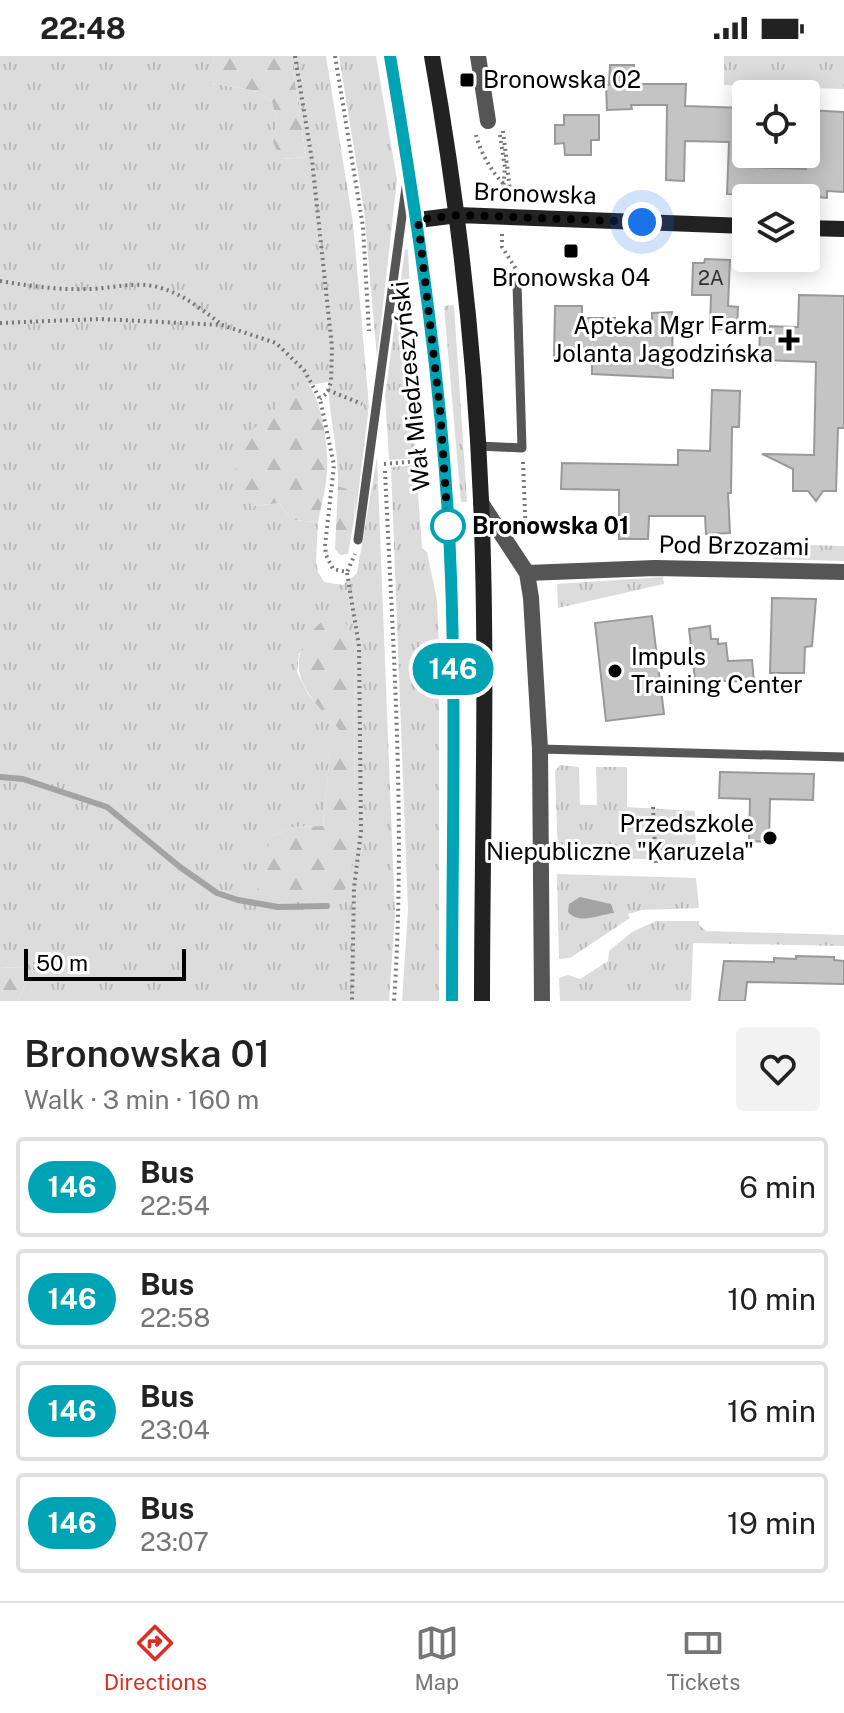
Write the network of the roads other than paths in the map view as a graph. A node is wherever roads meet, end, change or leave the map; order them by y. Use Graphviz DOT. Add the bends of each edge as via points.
graph roads {
  1 [pos="390,56"];
  2 [pos="432,56"];
  3 [pos="478,56"];
  4 [pos="488,121"];
  5 [pos="409,168"];
  6 [pos="458,215"];
  7 [pos="418,220"];
  8 [pos="732,225"];
  9 [pos="820,228"];
  10 [pos="844,229"];
  11 [pos="517,284"];
  12 [pos="479,446"];
  13 [pos="481,503"];
  14 [pos="358,540"];
  15 [pos="844,572"];
  16 [pos="527,573"];
  17 [pos="540,749"];
  18 [pos="844,757"];
  19 [pos="452,1001"];
  20 [pos="482,1001"];
  21 [pos="542,1001"];
  1 -- 5 [label="main road, Wał Miedzeszyński"];
  2 -- 6 [label="main road"];
  3 -- 4 [label="street"];
  5 -- 7 [label="main road, Wał Miedzeszyński"];
  5 -- 14 [label="lane"];
  6 -- 7 [label="main road, Bronowska"];
  6 -- 8 [label="main road, Bronowska"];
  6 -- 12 [label="main road"];
  7 -- 19 [label="main road, Wał Miedzeszyński" via="440,410 451,577"];
  9 -- 10 [label="main road"];
  11 -- 12 [label="lane" via="522,448"];
  12 -- 13 [label="main road"];
  13 -- 16 [label="street"];
  13 -- 20 [label="main road"];
  15 -- 16 [label="street, Pod Brzozami" via="655,568"];
  16 -- 17 [label="street"];
  17 -- 18 [label="lane"];
  17 -- 21 [label="street"];
}
